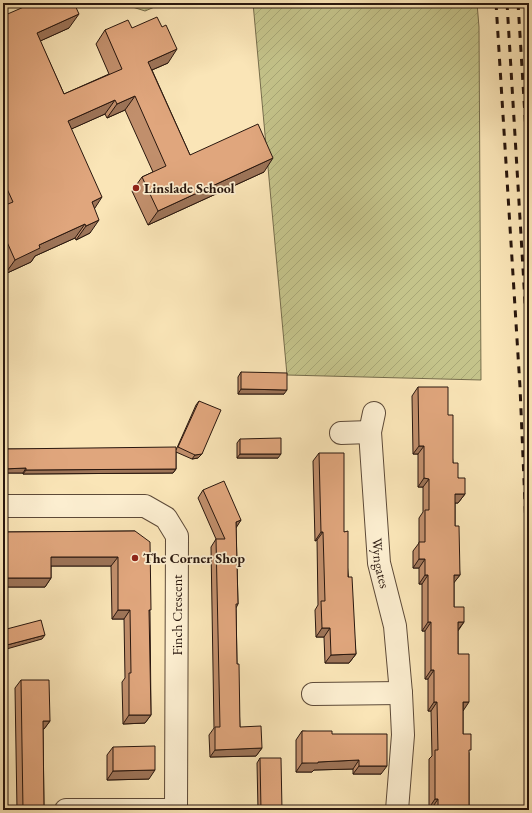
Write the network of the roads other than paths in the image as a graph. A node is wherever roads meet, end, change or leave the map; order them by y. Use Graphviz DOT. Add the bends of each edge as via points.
graph roads {
  1 [pos="341,433"];
  2 [pos="3,506"];
  3 [pos="401,693"];
  4 [pos="313,694"];
  5 [pos="66,810"];
  6 [pos="176,810"];
  7 [pos="397,810"];
  1 -- 3 [label="street, Wyngates" via="372,423 379,563 395,626"];
  2 -- 6 [label="street, Finch Crescent" via="145,506 166,518 177,536"];
  3 -- 4 [label="street"];
  3 -- 7 [label="street, Wyngates" via="403,735"];
  5 -- 6 [label="street, Finch Crescent"];
}
